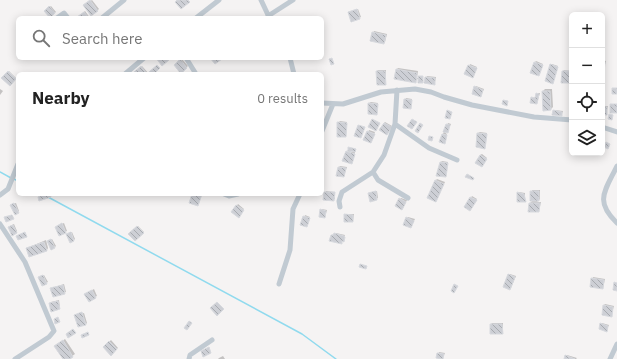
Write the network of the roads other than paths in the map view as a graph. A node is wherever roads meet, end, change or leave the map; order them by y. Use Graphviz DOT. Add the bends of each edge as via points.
graph roads {
  1 [pos="124,0"];
  2 [pos="219,0"];
  3 [pos="261,0"];
  4 [pos="293,0"];
  5 [pos="104,16"];
  6 [pos="199,16"];
  7 [pos="268,16"];
  8 [pos="269,16"];
  9 [pos="142,60"];
  10 [pos="187,60"];
  11 [pos="290,60"];
  12 [pos="127,72"];
  13 [pos="195,72"];
  14 [pos="294,72"];
  15 [pos="397,90"];
  16 [pos="324,103"];
  17 [pos="333,104"];
  18 [pos="569,120"];
  19 [pos="395,124"];
  20 [pos="324,126"];
  21 [pos="605,128"];
  22 [pos="617,132"];
  23 [pos="457,160"];
  24 [pos="617,166"];
  25 [pos="16,170"];
  26 [pos="373,172"];
  27 [pos="0,195"];
  28 [pos="299,196"];
  29 [pos="408,198"];
  30 [pos="340,208"];
  31 [pos="617,223"];
  32 [pos="0,224"];
  33 [pos="279,284"];
  34 [pos="212,340"];
  35 [pos="617,344"];
  36 [pos="15,359"];
  37 [pos="189,359"];
  38 [pos="610,359"];
  1 -- 5 [label="street"];
  2 -- 6 [label="street"];
  3 -- 7 [label="street"];
  4 -- 8 [label="street"];
  9 -- 12 [label="street"];
  10 -- 13 [label="street"];
  11 -- 14 [label="street"];
  15 -- 17 [label="street" via="343,104"];
  15 -- 18 [label="street" via="415,89 534,117"];
  15 -- 19 [label="street"];
  16 -- 17 [label="street"];
  17 -- 20 [label="street"];
  19 -- 23 [label="street" via="429,148"];
  19 -- 26 [label="street" via="384,155"];
  21 -- 22 [label="street"];
  24 -- 31 [label="street" via="602,202"];
  25 -- 27 [label="street" via="8,188"];
  26 -- 29 [label="street" via="378,180"];
  26 -- 30 [label="street" via="342,192"];
  28 -- 33 [label="street" via="293,210 290,250"];
  32 -- 36 [label="street" via="25,262 54,330"];
  34 -- 37 [label="street" via="190,355"];
  35 -- 38 [label="street"];
}
